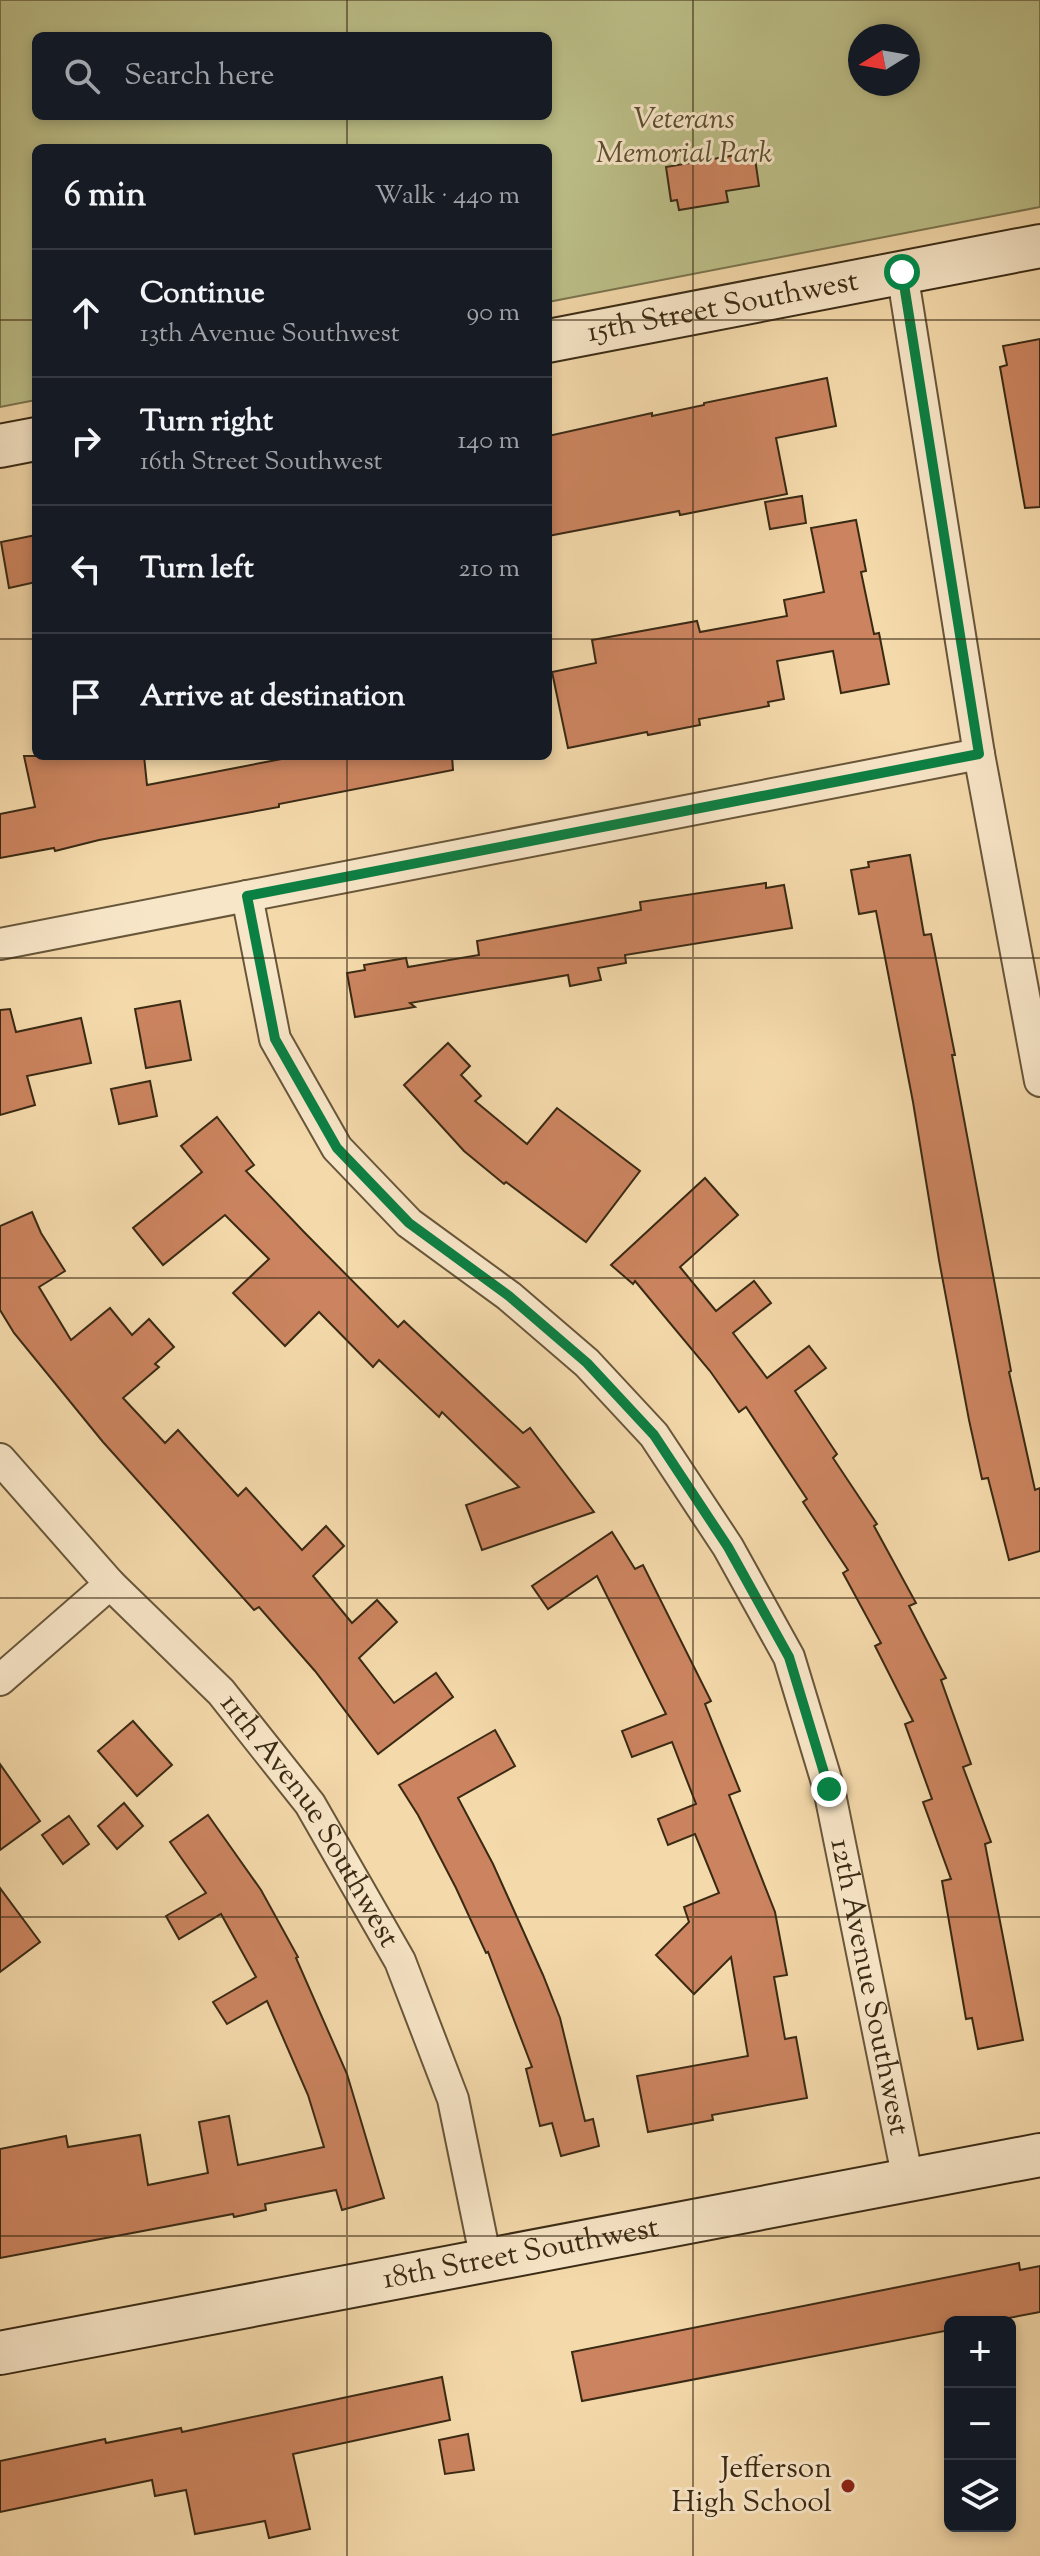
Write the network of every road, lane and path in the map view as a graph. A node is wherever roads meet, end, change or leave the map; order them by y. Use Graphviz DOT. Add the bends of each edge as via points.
graph roads {
  1 [pos="1040,246"];
  2 [pos="902,272"];
  3 [pos="552,340"];
  4 [pos="32,440"];
  5 [pos="0,446"];
  6 [pos="979,754"];
  7 [pos="247,896"];
  8 [pos="0,944"];
  9 [pos="1040,1081"];
  10 [pos="0,1459"];
  11 [pos="110,1584"];
  12 [pos="0,1680"];
  13 [pos="1040,2155"];
  14 [pos="908,2180"];
  15 [pos="486,2260"];
  16 [pos="0,2353"];
  1 -- 2 [label="street, 15th Street Southwest"];
  2 -- 3 [label="street, 15th Street Southwest"];
  2 -- 6 [label="street"];
  4 -- 5 [label="street"];
  6 -- 7 [label="street"];
  6 -- 9 [label="street"];
  7 -- 8 [label="street"];
  7 -- 14 [label="street, 12th Avenue Southwest" via="275,1039 337,1148 409,1223 509,1296 587,1363 654,1435 728,1547 789,1657 829,1789"];
  10 -- 11 [label="street, 11th Avenue Southwest"];
  11 -- 12 [label="street"];
  11 -- 15 [label="street, 11th Avenue Southwest" via="221,1692 310,1804 400,1961 453,2099"];
  13 -- 14 [label="street, 18th Street Southwest"];
  14 -- 15 [label="street, 18th Street Southwest"];
  15 -- 16 [label="street, 18th Street Southwest"];
}
